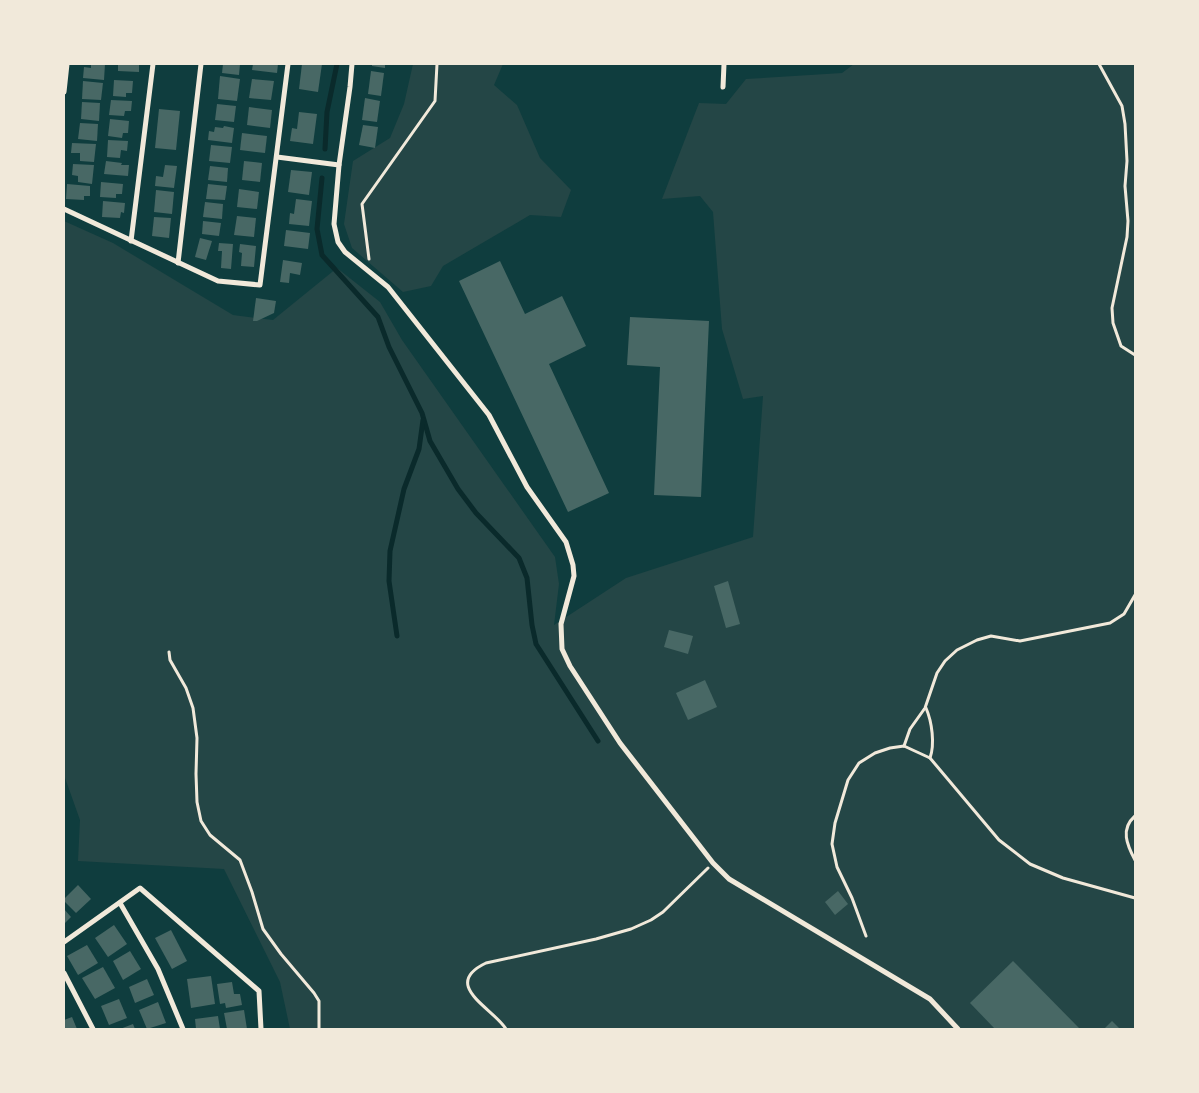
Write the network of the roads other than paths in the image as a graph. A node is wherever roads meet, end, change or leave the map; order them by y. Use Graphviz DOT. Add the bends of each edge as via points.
graph roads {
  1 [pos="67,64"];
  2 [pos="153,64"];
  3 [pos="201,64"];
  4 [pos="288,64"];
  5 [pos="352,64"];
  6 [pos="724,64"];
  7 [pos="723,87"];
  8 [pos="64,92"];
  9 [pos="277,157"];
  10 [pos="339,165"];
  11 [pos="64,209"];
  12 [pos="131,240"];
  13 [pos="178,263"];
  14 [pos="120,902"];
  15 [pos="64,942"];
  16 [pos="64,974"];
  17 [pos="93,1029"];
  18 [pos="183,1029"];
  19 [pos="261,1029"];
  20 [pos="958,1029"];
  1 -- 8 [label="street"];
  2 -- 12 [label="street"];
  3 -- 13 [label="street"];
  4 -- 9 [label="street"];
  5 -- 10 [label="street"];
  6 -- 7 [label="street"];
  9 -- 10 [label="street"];
  9 -- 13 [label="street" via="260,285 218,281"];
  10 -- 20 [label="street" via="334,224 338,242 345,252 388,287 489,415 527,487 566,542 574,576 561,624 562,649 620,743 729,879 930,999"];
  11 -- 12 [label="street"];
  12 -- 13 [label="street"];
  14 -- 15 [label="street"];
  14 -- 18 [label="street" via="158,969"];
  14 -- 19 [label="street" via="140,888 259,991"];
  16 -- 17 [label="street"];
}
